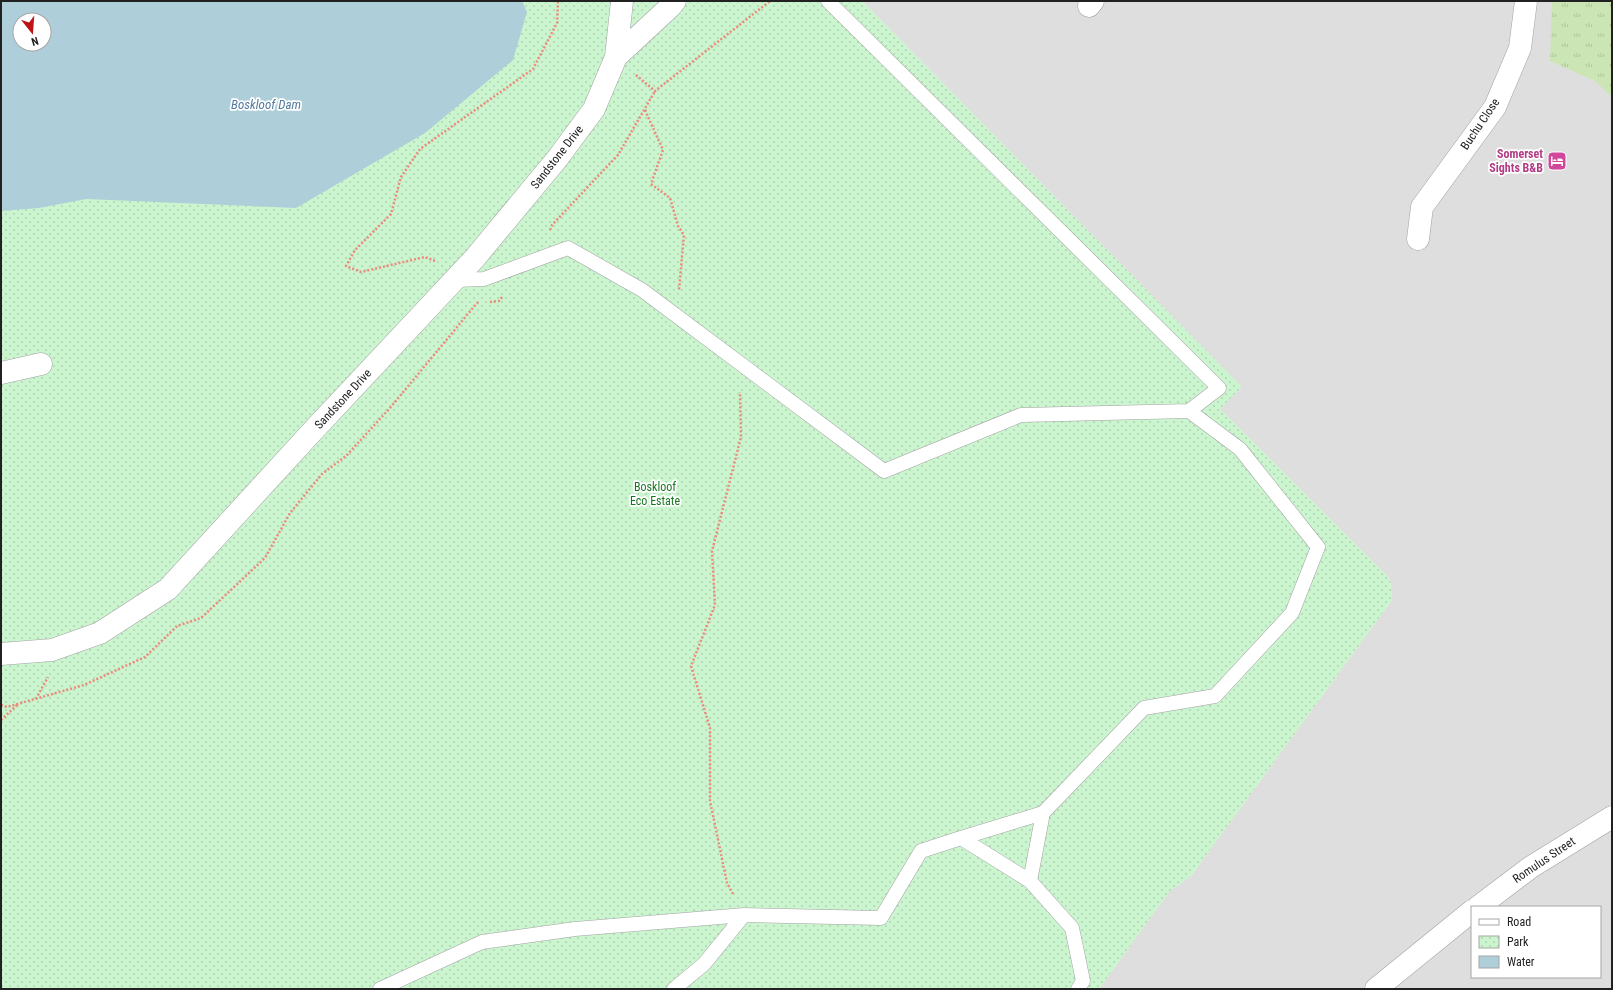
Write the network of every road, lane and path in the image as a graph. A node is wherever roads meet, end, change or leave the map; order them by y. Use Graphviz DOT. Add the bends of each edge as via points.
graph roads {
  1 [pos="558,1"];
  2 [pos="622,1"];
  3 [pos="675,1"];
  4 [pos="770,1"];
  5 [pos="828,1"];
  6 [pos="1526,1"];
  7 [pos="616,57"];
  8 [pos="655,91"];
  9 [pos="645,110"];
  10 [pos="1418,239"];
  11 [pos="539,258"];
  12 [pos="455,280"];
  13 [pos="506,291"];
  14 [pos="687,324"];
  15 [pos="41,364"];
  16 [pos="1,373"];
  17 [pos="740,390"];
  18 [pos="1189,411"];
  19 [pos="1,654"];
  20 [pos="19,704"];
  21 [pos="1,705"];
  22 [pos="1,720"];
  23 [pos="1042,813"];
  24 [pos="1612,817"];
  25 [pos="961,838"];
  26 [pos="1030,881"];
  27 [pos="1479,906"];
  28 [pos="1471,912"];
  29 [pos="744,915"];
  30 [pos="380,989"];
  31 [pos="674,989"];
  32 [pos="1078,989"];
  33 [pos="1376,989"];
  1 -- 12 [label="path" via="557,23 533,69 420,149 401,177 391,214 355,250 346,266 361,272 425,257 440,262"];
  2 -- 7 [label="street"];
  3 -- 7 [label="street"];
  4 -- 8 [label="path"];
  5 -- 18 [label="lane" via="1219,388"];
  6 -- 10 [label="street, Buchu Close" via="1520,48 1495,107 1422,207"];
  7 -- 8 [label="path"];
  7 -- 12 [label="street, Sandstone Drive" via="594,109 558,159"];
  8 -- 9 [label="path"];
  9 -- 11 [label="path" via="618,155 552,225"];
  9 -- 14 [label="path" via="663,150 651,184 670,198 678,226 684,235 679,290"];
  11 -- 12 [label="lane" via="484,279"];
  11 -- 14 [label="lane" via="568,248 642,290"];
  12 -- 19 [label="street, Sandstone Drive" via="168,589 100,633 52,650"];
  13 -- 20 [label="path" via="499,301 477,303 390,408 346,456 322,474 290,513 265,558 201,618 177,626 145,657 84,685"];
  14 -- 18 [label="lane" via="884,471 1021,415"];
  15 -- 16 [label="street"];
  17 -- 29 [label="path" via="741,437 712,551 715,605 691,666 710,728 710,801 727,883"];
  18 -- 23 [label="lane" via="1240,449 1318,547 1292,613 1215,696 1144,708"];
  20 -- 21 [label="path" via="7,707"];
  20 -- 22 [label="path"];
  23 -- 25 [label="lane"];
  23 -- 26 [label="lane"];
  24 -- 27 [label="street, Romulus Street" via="1531,867"];
  25 -- 26 [label="lane"];
  25 -- 29 [label="lane" via="921,851 881,918"];
  26 -- 32 [label="lane" via="1072,928 1083,981"];
  28 -- 33 [label="street"];
  29 -- 30 [label="lane" via="575,930 482,942"];
  29 -- 31 [label="lane" via="704,964"];
}
